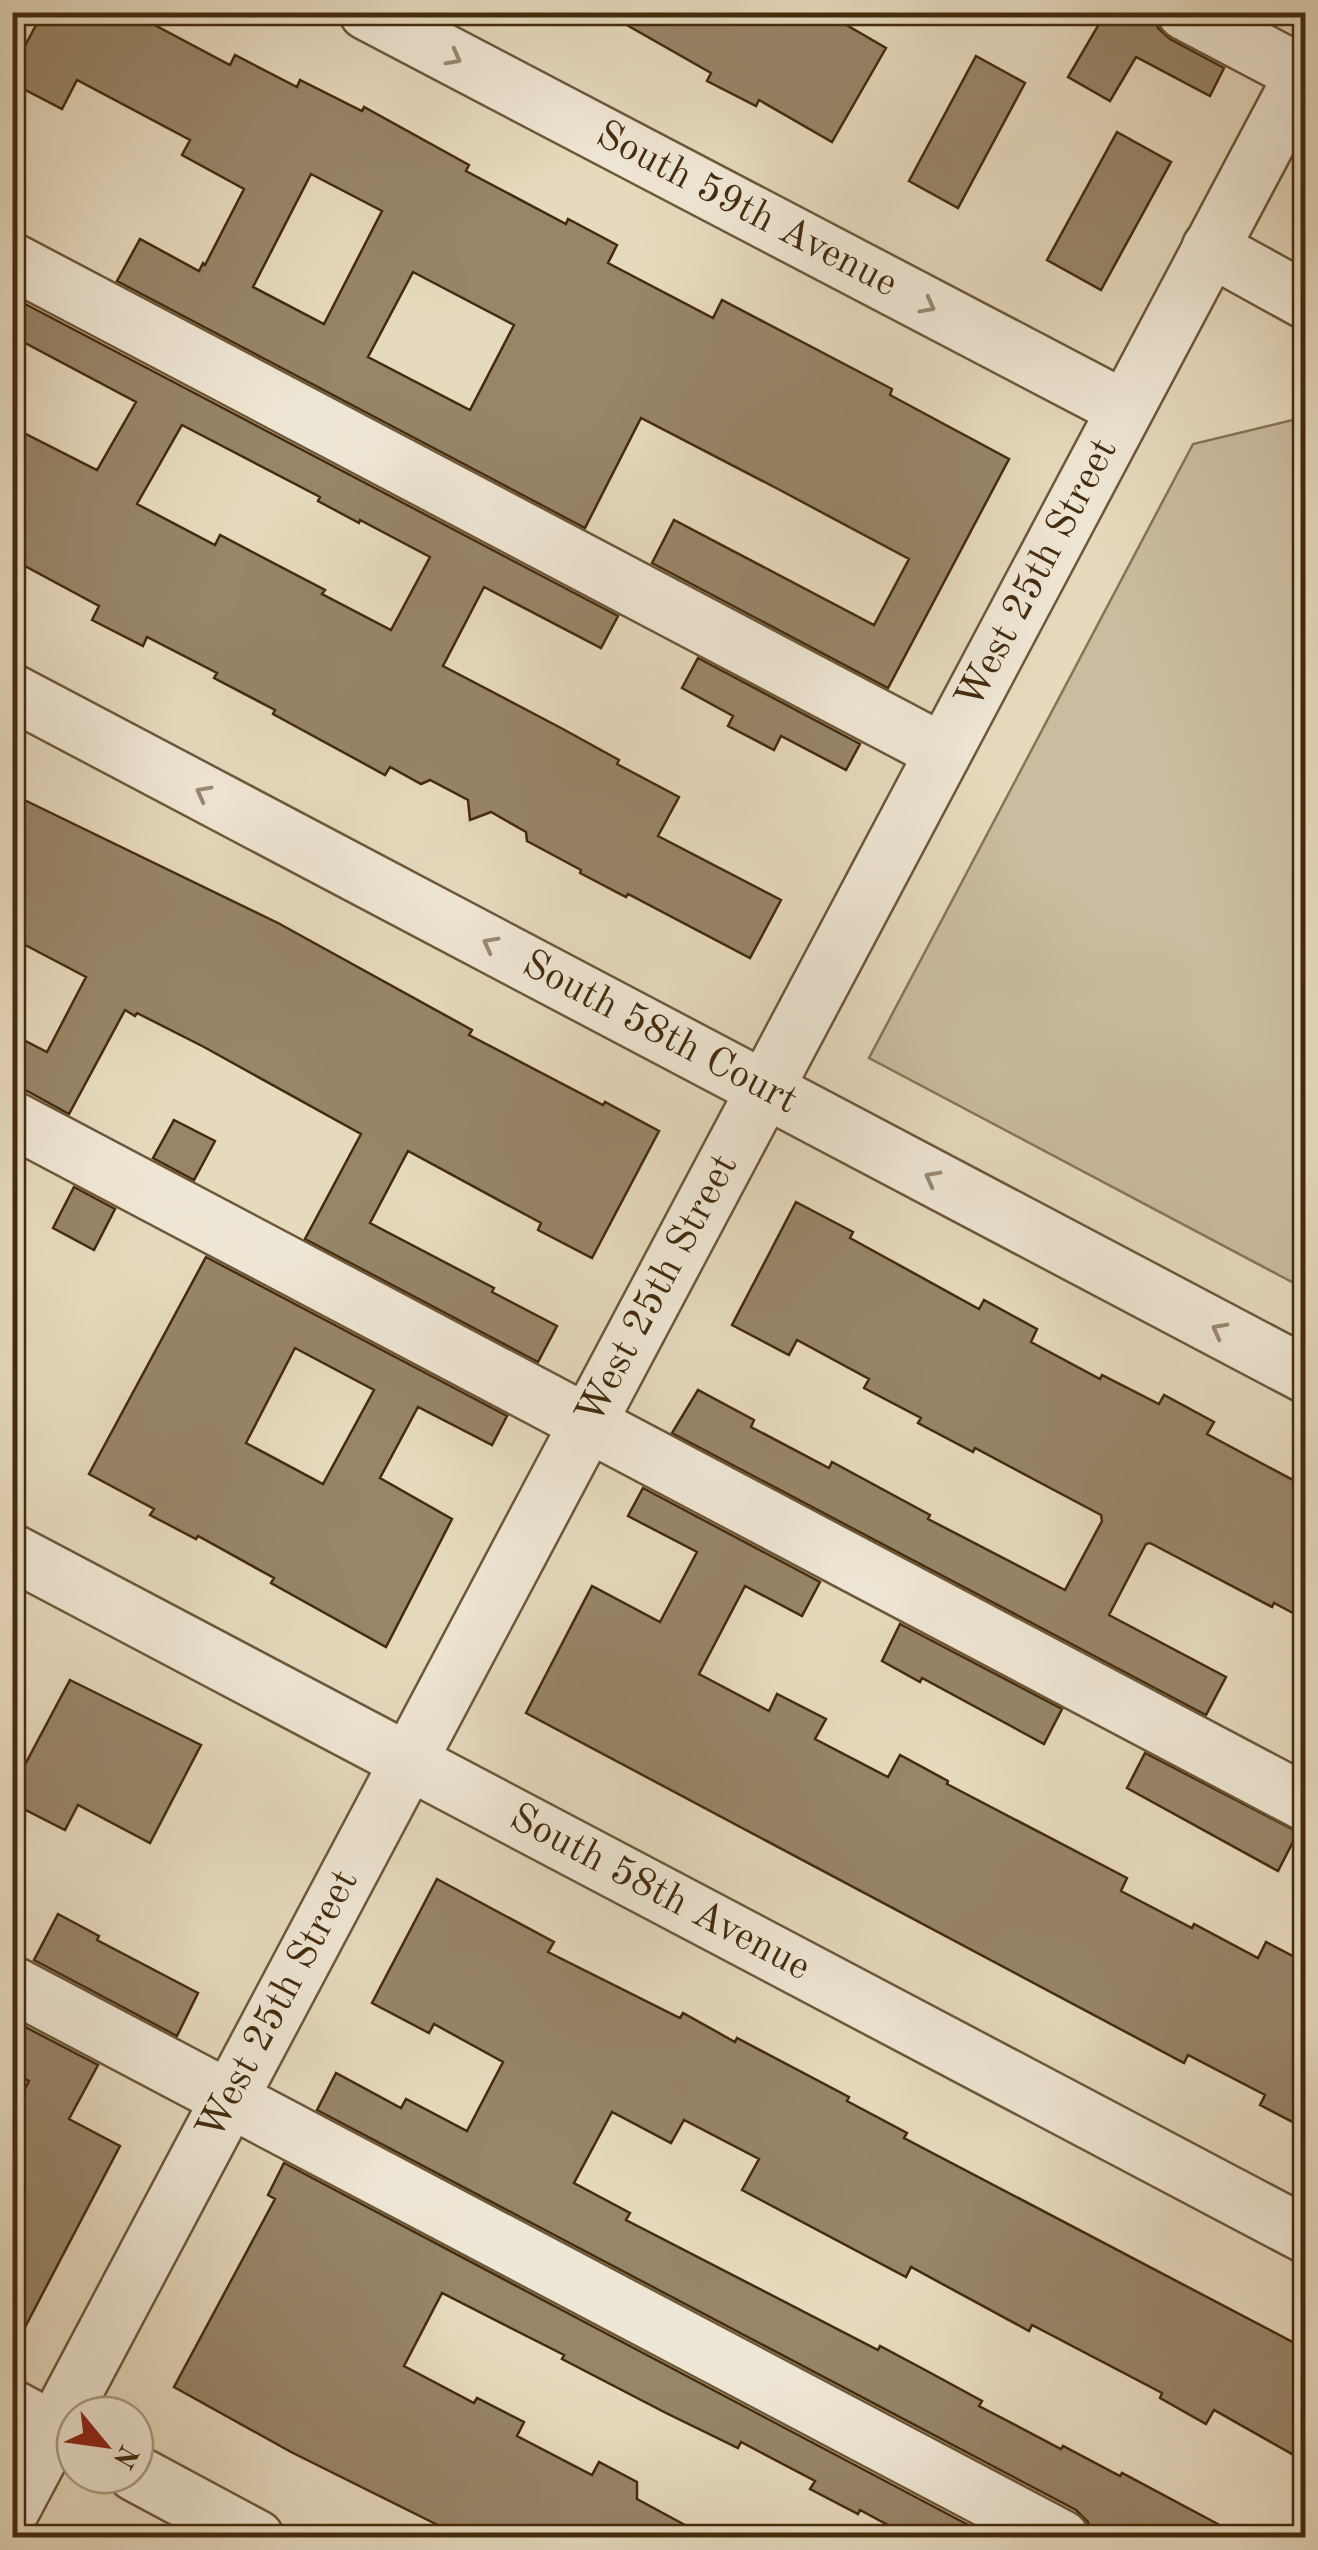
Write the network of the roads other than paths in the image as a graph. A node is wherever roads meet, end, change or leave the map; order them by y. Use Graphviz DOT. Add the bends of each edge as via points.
graph roads {
  1 [pos="368,12"];
  2 [pos="1185,12"];
  3 [pos="1304,72"];
  4 [pos="1210,248"];
  5 [pos="12,261"];
  6 [pos="1306,301"];
  7 [pos="1125,409"];
  8 [pos="12,692"];
  9 [pos="943,752"];
  10 [pos="765,1090"];
  11 [pos="12,1120"];
  12 [pos="1306,1375"];
  13 [pos="587,1424"];
  14 [pos="12,1552"];
  15 [pos="409,1761"];
  16 [pos="1306,1803"];
  17 [pos="12,1984"];
  18 [pos="230,2098"];
  19 [pos="1306,2235"];
  20 [pos="47,2427"];
  21 [pos="155,2484"];
  22 [pos="12,2509"];
  23 [pos="256,2538"];
  24 [pos="1061,2538"];
  1 -- 7 [label="street, South 59th Avenue, one-way"];
  2 -- 3 [label="street"];
  3 -- 4 [label="street, West 25th Street"];
  4 -- 6 [label="street"];
  4 -- 7 [label="street, West 25th Street"];
  5 -- 9 [label="street"];
  7 -- 9 [label="street, West 25th Street"];
  10 -- 8 [label="street, South 58th Court, one-way"];
  9 -- 10 [label="street, West 25th Street"];
  12 -- 10 [label="street, South 58th Court, one-way"];
  10 -- 13 [label="street, West 25th Street"];
  11 -- 13 [label="street"];
  13 -- 15 [label="street, West 25th Street"];
  13 -- 16 [label="street"];
  14 -- 15 [label="street, South 58th Avenue"];
  15 -- 18 [label="street, West 25th Street"];
  15 -- 19 [label="street, South 58th Avenue"];
  17 -- 18 [label="street"];
  18 -- 20 [label="street, West 25th Street"];
  18 -- 24 [label="street"];
  20 -- 22 [label="street, West 25th Street"];
  21 -- 23 [label="street"];
}
